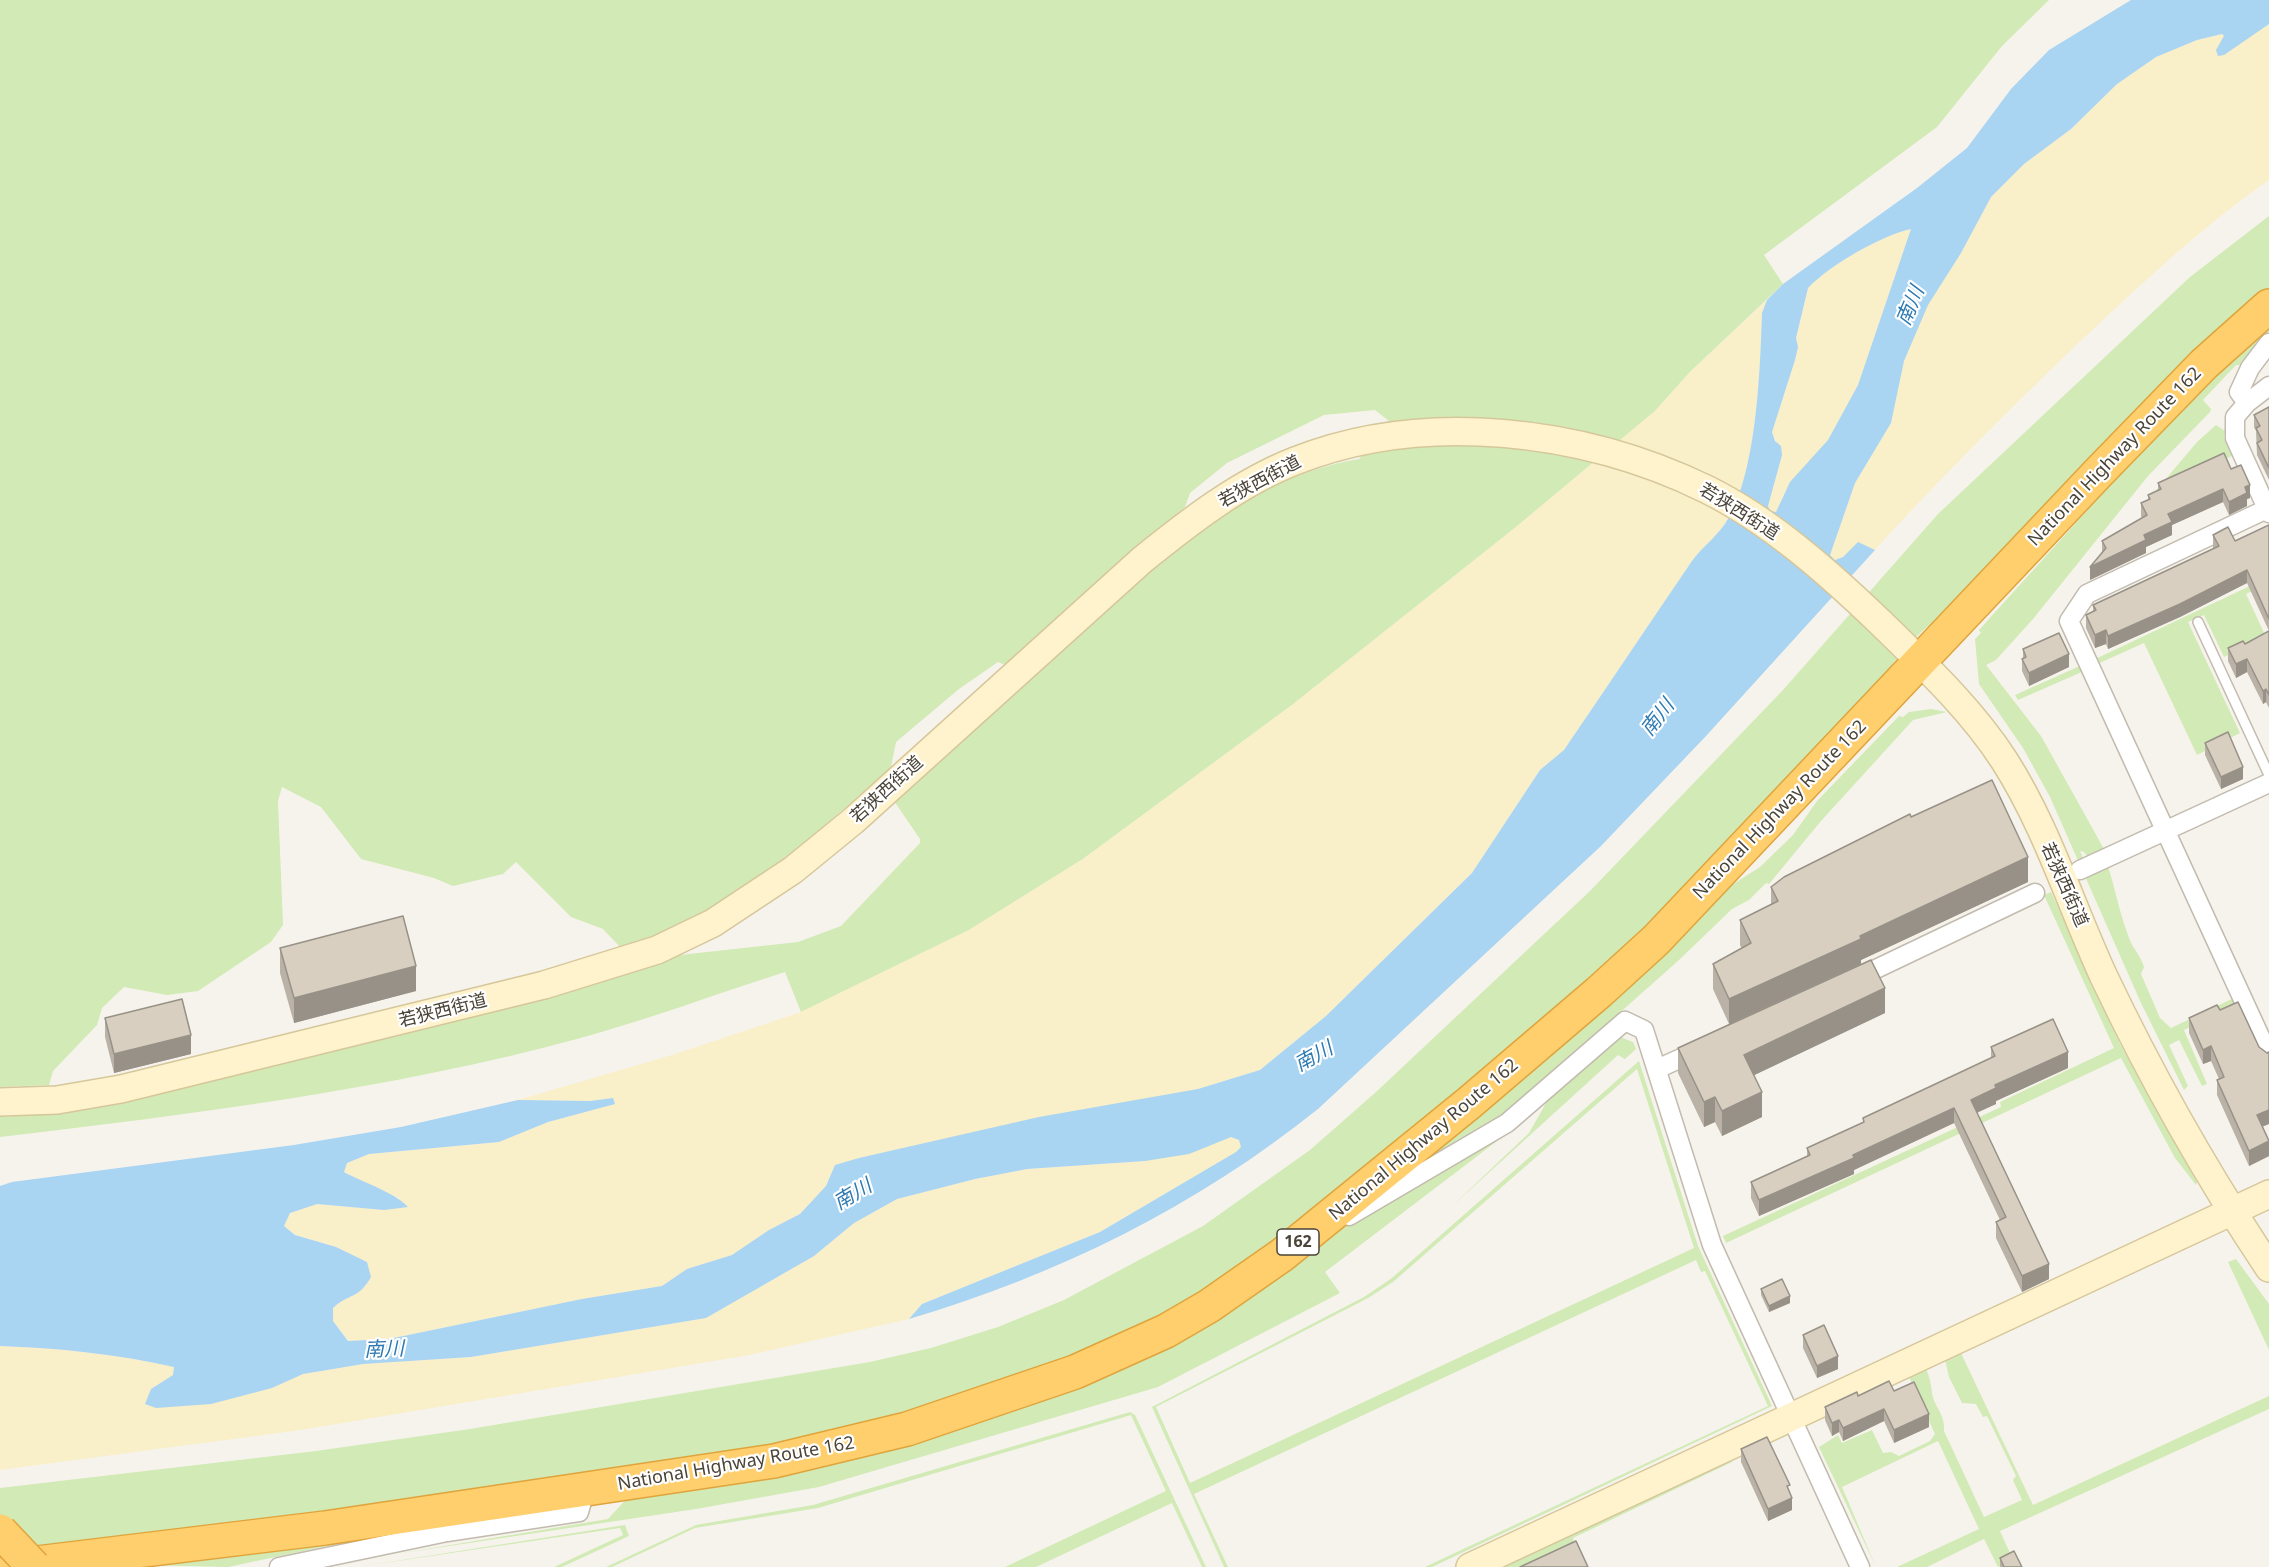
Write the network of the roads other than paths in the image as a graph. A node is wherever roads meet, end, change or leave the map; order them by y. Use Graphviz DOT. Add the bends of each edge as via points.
graph roads {
  1 [pos="2269,306"];
  2 [pos="2269,343"];
  3 [pos="2269,386"];
  4 [pos="2247,404"];
  5 [pos="2268,510"];
  6 [pos="2198,622"];
  7 [pos="1914,656"];
  8 [pos="2269,775"];
  9 [pos="2269,783"];
  10 [pos="2166,832"];
  11 [pos="2080,870"];
  12 [pos="2035,893"];
  13 [pos="1841,986"];
  14 [pos="1711,1044"];
  15 [pos="2269,1056"];
  16 [pos="1656,1069"];
  17 [pos="0,1102"];
  18 [pos="2269,1194"];
  19 [pos="1338,1211"];
  20 [pos="2232,1211"];
  21 [pos="2269,1268"];
  22 [pos="1791,1417"];
  23 [pos="585,1491"];
  24 [pos="0,1531"];
  25 [pos="53,1565"];
  26 [pos="4,1567"];
  27 [pos="279,1567"];
  28 [pos="1470,1567"];
  29 [pos="1860,1567"];
  1 -- 7 [label="highway, National Highway Route 162 / 162" via="2163,405"];
  2 -- 4 [label="street" via="2250,368 2239,392"];
  3 -- 4 [label="street"];
  4 -- 5 [label="street" via="2235,417 2235,438"];
  5 -- 10 [label="street" via="2087,594 2069,621"];
  6 -- 8 [label="lane"];
  7 -- 17 [label="street, 若狭西街道" via="1845,588 1758,521 1705,489 1639,462 1563,442 1501,435 1420,433 1348,444 1272,471 1192,521 1135,566 793,870 686,937 657,950 544,985 338,1037 121,1089 57,1100"];
  7 -- 19 [label="highway, National Highway Route 162 / 162" via="1656,940 1522,1059"];
  7 -- 20 [label="street, 若狭西街道" via="1980,727 2018,784 2128,1028"];
  9 -- 10 [label="street"];
  10 -- 11 [label="street"];
  10 -- 15 [label="street"];
  12 -- 13 [label="street"];
  14 -- 16 [label="street"];
  16 -- 19 [label="street" via="1644,1030 1625,1021 1507,1123 1373,1204 1349,1216"];
  16 -- 22 [label="street" via="1712,1245"];
  18 -- 20 [label="street"];
  19 -- 23 [label="highway, National Highway Route 162 / 162" via="1209,1306 1166,1331 1075,1372 952,1415 834,1448"];
  20 -- 21 [label="street, 若狭西街道"];
  20 -- 22 [label="street"];
  22 -- 28 [label="street"];
  22 -- 29 [label="street"];
  23 -- 25 [label="highway, National Highway Route 162 / 162"];
  23 -- 27 [label="street" via="579,1512 447,1532"];
  24 -- 25 [label="highway, bridge"];
  25 -- 26 [label="highway, National Highway Route 162 / 162"];
}
